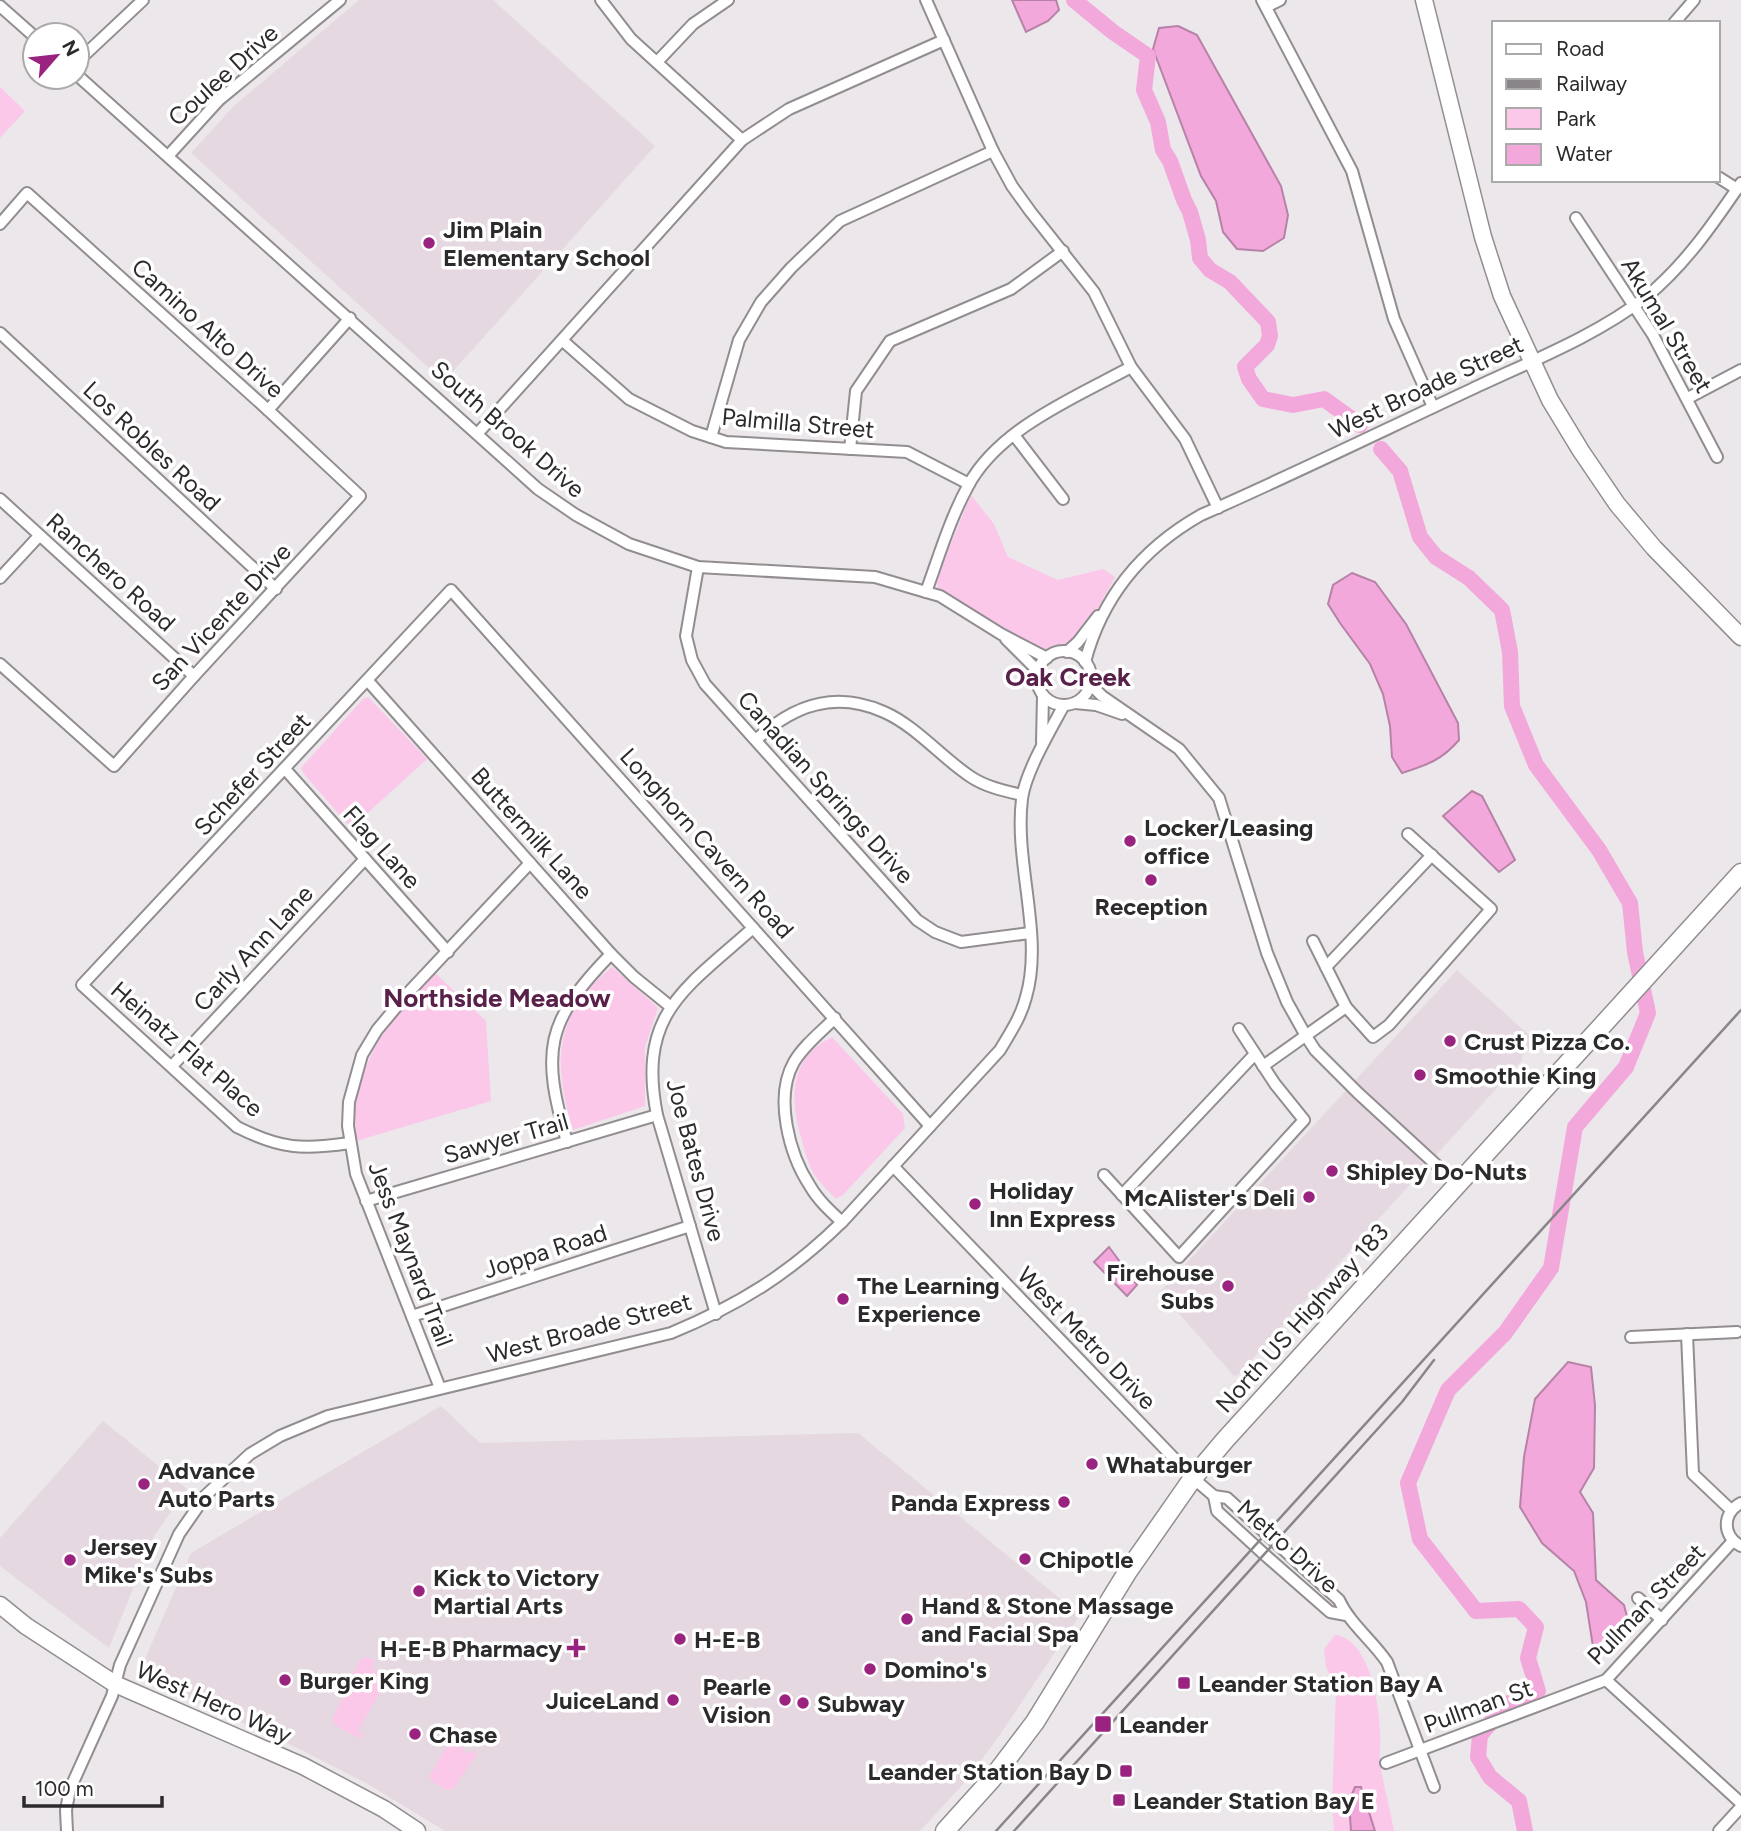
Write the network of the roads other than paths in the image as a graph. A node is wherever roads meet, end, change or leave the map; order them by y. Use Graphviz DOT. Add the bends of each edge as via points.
graph roads {
  1 [pos="144,0"];
  2 [pos="340,0"];
  3 [pos="601,0"];
  4 [pos="728,0"];
  5 [pos="926,0"];
  6 [pos="1280,0"];
  7 [pos="1424,0"];
  8 [pos="1694,0"];
  9 [pos="1264,4"];
  10 [pos="0,6"];
  11 [pos="1676,21"];
  12 [pos="21,25"];
  13 [pos="944,40"];
  14 [pos="91,49"];
  15 [pos="657,62"];
  16 [pos="91,87"];
  17 [pos="742,141"];
  18 [pos="993,151"];
  19 [pos="168,156"];
  20 [pos="1720,178"];
  21 [pos="1739,186"];
  22 [pos="1576,218"];
  23 [pos="0,224"];
  24 [pos="1063,251"];
  25 [pos="1634,305"];
  26 [pos="351,318"];
  27 [pos="0,333"];
  28 [pos="563,341"];
  29 [pos="1532,360"];
  30 [pos="1131,367"];
  31 [pos="1741,370"];
  32 [pos="1688,398"];
  33 [pos="1433,407"];
  34 [pos="268,410"];
  35 [pos="478,433"];
  36 [pos="1014,435"];
  37 [pos="711,437"];
  38 [pos="850,450"];
  39 [pos="1717,457"];
  40 [pos="969,484"];
  41 [pos="360,496"];
  42 [pos="0,499"];
  43 [pos="1063,499"];
  44 [pos="1218,508"];
  45 [pos="39,536"];
  46 [pos="698,567"];
  47 [pos="0,578"];
  48 [pos="276,589"];
  49 [pos="451,590"];
  50 [pos="926,592"];
  51 [pos="1108,603"];
  52 [pos="1001,634"];
  53 [pos="1741,637"];
  54 [pos="1067,652"];
  55 [pos="1047,658"];
  56 [pos="1085,662"];
  57 [pos="0,664"];
  58 [pos="1038,671"];
  59 [pos="194,676"];
  60 [pos="368,681"];
  61 [pos="1090,684"];
  62 [pos="1043,696"];
  63 [pos="1070,704"];
  64 [pos="1138,719"];
  65 [pos="756,740"];
  66 [pos="1042,746"];
  67 [pos="285,769"];
  68 [pos="1022,795"];
  69 [pos="1408,834"];
  70 [pos="1432,855"];
  71 [pos="365,859"];
  72 [pos="530,863"];
  73 [pos="1741,873"];
  74 [pos="753,928"];
  75 [pos="1030,933"];
  76 [pos="1313,942"];
  77 [pos="448,952"];
  78 [pos="611,954"];
  79 [pos="1326,967"];
  80 [pos="82,985"];
  81 [pos="671,1007"];
  82 [pos="1346,1007"];
  83 [pos="835,1018"];
  84 [pos="1239,1029"];
  85 [pos="1306,1036"];
  86 [pos="1255,1054"];
  87 [pos="172,1066"];
  88 [pos="1263,1066"];
  89 [pos="657,1115"];
  90 [pos="930,1126"];
  91 [pos="567,1142"];
  92 [pos="349,1143"];
  93 [pos="894,1166"];
  94 [pos="1104,1175"];
  95 [pos="1457,1184"];
  96 [pos="1122,1195"];
  97 [pos="366,1201"];
  98 [pos="842,1223"];
  99 [pos="690,1226"];
  100 [pos="716,1314"];
  101 [pos="412,1316"];
  102 [pos="1737,1332"];
  103 [pos="1687,1334"];
  104 [pos="1631,1337"];
  105 [pos="440,1388"];
  106 [pos="1193,1478"];
  107 [pos="1214,1496"];
  108 [pos="1741,1503"];
  109 [pos="1731,1510"];
  110 [pos="1737,1544"];
  111 [pos="1638,1598"];
  112 [pos="0,1605"];
  113 [pos="1346,1615"];
  114 [pos="1662,1620"];
  115 [pos="1606,1680"];
  116 [pos="114,1684"];
  117 [pos="1585,1690"];
  118 [pos="1420,1749"];
  119 [pos="1386,1763"];
  120 [pos="1434,1787"];
  121 [pos="1741,1805"];
  122 [pos="67,1831"];
  123 [pos="417,1831"];
  124 [pos="945,1831"];
  125 [pos="1719,1831"];
  1 -- 14 [label="street"];
  2 -- 19 [label="street, Coulee Drive" via="219,100"];
  3 -- 15 [label="street" via="631,39"];
  4 -- 15 [label="street" via="693,24"];
  5 -- 13 [label="street"];
  6 -- 9 [label="street"];
  7 -- 29 [label="street" via="1483,237 1502,296"];
  8 -- 11 [label="street"];
  9 -- 33 [label="street" via="1352,171 1394,319"];
  10 -- 12 [label="street"];
  13 -- 17 [label="street" via="789,109"];
  13 -- 18 [label="street"];
  15 -- 17 [label="street"];
  16 -- 19 [label="street, South Brook Drive"];
  17 -- 28 [label="street"];
  18 -- 24 [label="street" via="1012,186"];
  18 -- 37 [label="street" via="840,220 791,268 761,302 739,340"];
  19 -- 26 [label="street, South Brook Drive"];
  20 -- 21 [label="street"];
  21 -- 25 [label="street, West Broade Street" via="1691,253"];
  22 -- 25 [label="street, Akumal Street"];
  23 -- 34 [label="street, Camino Alto Drive" via="27,193"];
  24 -- 30 [label="street" via="1094,292"];
  24 -- 38 [label="street" via="1011,289 890,341 856,391"];
  25 -- 29 [label="street, West Broade Street"];
  25 -- 32 [label="street, Akumal Street"];
  26 -- 34 [label="street"];
  26 -- 35 [label="street, South Brook Drive"];
  27 -- 48 [label="street, Los Robles Road"];
  28 -- 35 [label="street"];
  28 -- 37 [label="street, Palmilla Street" via="629,399"];
  29 -- 33 [label="street, West Broade Street"];
  29 -- 53 [label="street" via="1562,421 1617,504"];
  30 -- 36 [label="street"];
  30 -- 44 [label="street" via="1185,439"];
  31 -- 32 [label="street"];
  32 -- 39 [label="street, Akumal Street"];
  33 -- 44 [label="street, West Broade Street"];
  34 -- 41 [label="street, Camino Alto Drive"];
  35 -- 46 [label="street, South Brook Drive" via="538,489 576,515 629,544"];
  36 -- 40 [label="street"];
  36 -- 43 [label="street"];
  37 -- 38 [label="street, Palmilla Street" via="726,442"];
  38 -- 40 [label="street, Palmilla Street" via="907,452"];
  40 -- 50 [label="street"];
  41 -- 48 [label="street, San Vicente Drive"];
  42 -- 45 [label="street, Ranchero Road"];
  44 -- 51 [label="street, West Broade Street" via="1174,531 1151,550"];
  45 -- 47 [label="street"];
  45 -- 59 [label="street, Ranchero Road"];
  46 -- 50 [label="street, South Brook Drive" via="875,577"];
  46 -- 65 [label="street, Canadian Springs Drive" via="686,636 692,660 705,684"];
  48 -- 59 [label="street, San Vicente Drive"];
  49 -- 60 [label="street, Schefer Street"];
  49 -- 74 [label="street, Longhorn Cavern Road"];
  50 -- 52 [label="street, South Brook Drive"];
  51 -- 54 [label="street, West Broade Street"];
  51 -- 56 [label="street, West Broade Street"];
  52 -- 55 [label="street, South Brook Drive"];
  52 -- 58 [label="street, South Brook Drive"];
  54 -- 55 [label="street"];
  54 -- 56 [label="street"];
  55 -- 58 [label="street"];
  56 -- 61 [label="street"];
  57 -- 59 [label="street, San Vicente Drive" via="114,766"];
  58 -- 62 [label="street"];
  60 -- 67 [label="street, Schefer Street"];
  60 -- 72 [label="street, Buttermilk Lane"];
  61 -- 63 [label="street"];
  61 -- 64 [label="street"];
  62 -- 63 [label="street" via="1056,704"];
  62 -- 66 [label="street, West Broade Street"];
  63 -- 64 [label="street" via="1096,705"];
  63 -- 66 [label="street, West Broade Street"];
  64 -- 85 [label="street" via="1179,749 1219,798 1267,953"];
  65 -- 68 [label="street" via="800,709 817,703 852,702 885,712 973,779"];
  65 -- 75 [label="street, Canadian Springs Drive" via="917,920 934,932 961,942"];
  66 -- 68 [label="street, West Broade Street"];
  67 -- 71 [label="street, Flag Lane"];
  67 -- 80 [label="street, Schefer Street"];
  68 -- 75 [label="street, West Broade Street" via="1019,834"];
  69 -- 70 [label="street"];
  70 -- 79 [label="street"];
  70 -- 82 [label="street" via="1491,909 1389,1025 1373,1037"];
  71 -- 77 [label="street, Flag Lane"];
  71 -- 87 [label="street, Carly Ann Lane"];
  72 -- 77 [label="street, Jess Maynard Trail"];
  72 -- 78 [label="street, Buttermilk Lane"];
  73 -- 95 [label="main road, North US Highway 183"];
  74 -- 81 [label="street, Joe Bates Drive" via="684,989"];
  74 -- 83 [label="street, Longhorn Cavern Road"];
  75 -- 90 [label="street, West Broade Street" via="1027,995 1017,1023 1000,1050"];
  76 -- 79 [label="street"];
  77 -- 92 [label="street, Jess Maynard Trail" via="393,1010 362,1055 349,1102"];
  78 -- 81 [label="street, Buttermilk Lane"];
  78 -- 91 [label="street" via="571,999 554,1038 552,1085"];
  79 -- 82 [label="street"];
  80 -- 87 [label="street, Heinatz Flat Place"];
  81 -- 89 [label="street, Joe Bates Drive" via="652,1052"];
  82 -- 85 [label="street"];
  83 -- 90 [label="street, Longhorn Cavern Road"];
  83 -- 98 [label="street" via="794,1062 785,1109 799,1168"];
  84 -- 86 [label="street"];
  85 -- 88 [label="street"];
  85 -- 95 [label="street" via="1349,1084"];
  86 -- 88 [label="street"];
  86 -- 96 [label="street"];
  87 -- 92 [label="street, Heinatz Flat Place" via="237,1127 265,1141 293,1147"];
  88 -- 96 [label="street" via="1304,1120 1179,1257"];
  89 -- 91 [label="street, Sawyer Trail"];
  89 -- 99 [label="street, Joe Bates Drive"];
  90 -- 93 [label="street, West Broade Street"];
  91 -- 97 [label="street, Sawyer Trail"];
  92 -- 97 [label="street, Jess Maynard Trail"];
  93 -- 98 [label="street, West Broade Street"];
  93 -- 106 [label="street, West Metro Drive"];
  94 -- 96 [label="street"];
  95 -- 106 [label="main road, North US Highway 183"];
  97 -- 101 [label="street, Jess Maynard Trail"];
  98 -- 100 [label="street, West Broade Street" via="766,1286"];
  99 -- 100 [label="street, Joe Bates Drive"];
  99 -- 101 [label="street, Joppa Road"];
  100 -- 105 [label="street, West Broade Street" via="671,1332"];
  101 -- 105 [label="street, Jess Maynard Trail"];
  102 -- 103 [label="street"];
  103 -- 104 [label="street"];
  103 -- 109 [label="street" via="1693,1474"];
  105 -- 116 [label="street, West Broade Street" via="328,1416 250,1454 206,1495 179,1534"];
  106 -- 107 [label="street, Metro Drive"];
  106 -- 124 [label="main road, North US Highway 183" via="1128,1571 1035,1722"];
  107 -- 113 [label="street, Metro Drive" via="1227,1497 1339,1600"];
  107 -- 113 [label="street, Metro Drive" via="1217,1511 1265,1555 1330,1612"];
  108 -- 109 [label="street"];
  109 -- 110 [label="street" via="1727,1531"];
  110 -- 114 [label="street, Pullman Street"];
  111 -- 114 [label="street"];
  112 -- 116 [label="street, West Hero Way"];
  113 -- 118 [label="street, Metro Drive" via="1387,1662"];
  114 -- 115 [label="street, Pullman Street"];
  115 -- 117 [label="street, Pullman Street"];
  115 -- 121 [label="street"];
  116 -- 122 [label="street, West Broade Street" via="70,1789"];
  116 -- 123 [label="street, West Hero Way" via="303,1766"];
  117 -- 118 [label="street, Pullman St"];
  118 -- 119 [label="street, Pullman St"];
  118 -- 120 [label="street, Metro Drive"];
  121 -- 125 [label="street"];
}
